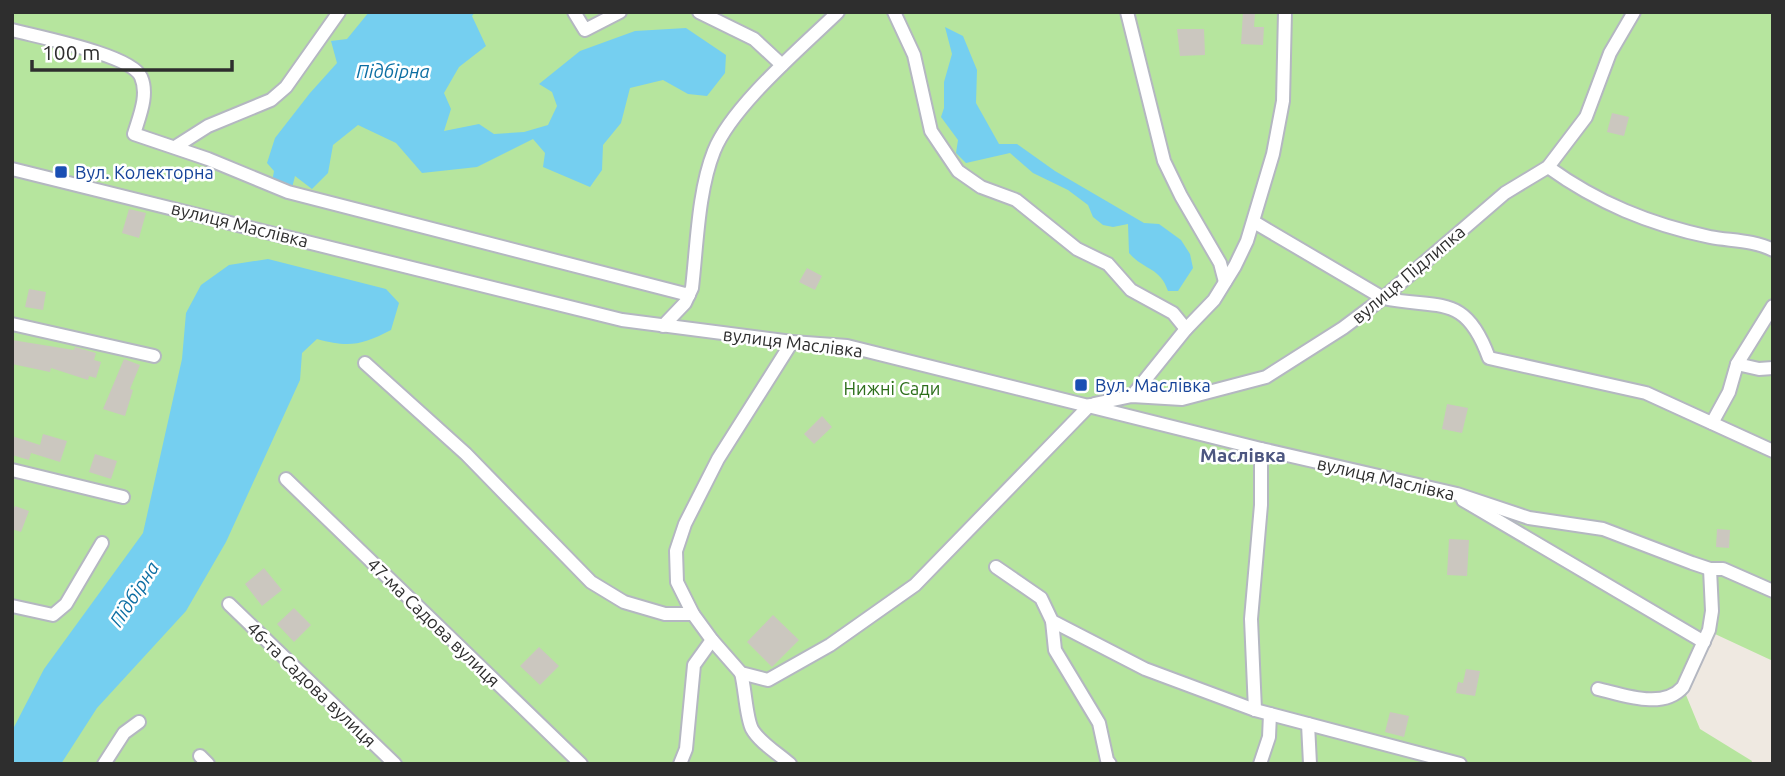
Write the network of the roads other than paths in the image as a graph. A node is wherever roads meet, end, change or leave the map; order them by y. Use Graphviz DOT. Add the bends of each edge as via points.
graph roads {
  1 [pos="339,12"];
  2 [pos="574,12"];
  3 [pos="620,12"];
  4 [pos="699,12"];
  5 [pos="838,12"];
  6 [pos="894,12"];
  7 [pos="1127,12"];
  8 [pos="1285,12"];
  9 [pos="1634,12"];
  10 [pos="12,30"];
  11 [pos="782,65"];
  12 [pos="175,148"];
  13 [pos="1548,167"];
  14 [pos="12,169"];
  15 [pos="1254,222"];
  16 [pos="1773,250"];
  17 [pos="1225,282"];
  18 [pos="689,295"];
  19 [pos="1383,298"];
  20 [pos="1773,306"];
  21 [pos="12,324"];
  22 [pos="663,326"];
  23 [pos="1186,329"];
  24 [pos="792,342"];
  25 [pos="154,356"];
  26 [pos="365,363"];
  27 [pos="1737,364"];
  28 [pos="1773,368"];
  29 [pos="1132,396"];
  30 [pos="1090,405"];
  31 [pos="1712,423"];
  32 [pos="1261,449"];
  33 [pos="1773,451"];
  34 [pos="12,470"];
  35 [pos="286,479"];
  36 [pos="1457,494"];
  37 [pos="123,496"];
  38 [pos="1546,520"];
  39 [pos="102,543"];
  40 [pos="1544,549"];
  41 [pos="996,568"];
  42 [pos="1710,569"];
  43 [pos="1773,591"];
  44 [pos="229,604"];
  45 [pos="12,606"];
  46 [pos="692,614"];
  47 [pos="1052,621"];
  48 [pos="712,640"];
  49 [pos="1704,642"];
  50 [pos="741,673"];
  51 [pos="1598,689"];
  52 [pos="1255,710"];
  53 [pos="1270,714"];
  54 [pos="139,722"];
  55 [pos="1308,724"];
  56 [pos="104,764"];
  57 [pos="395,764"];
  58 [pos="581,764"];
  59 [pos="680,764"];
  60 [pos="790,764"];
  61 [pos="1110,764"];
  62 [pos="1260,764"];
  63 [pos="1310,764"];
  64 [pos="1460,764"];
  1 -- 12 [label="street" via="286,87 271,100 208,126"];
  2 -- 3 [label="street" via="585,30"];
  4 -- 11 [label="street" via="754,39"];
  5 -- 11 [label="street"];
  6 -- 23 [label="street" via="914,55 932,131 958,172 981,187 1016,200 1077,249 1108,264 1131,290 1173,313"];
  7 -- 17 [label="street" via="1164,160 1220,263"];
  8 -- 15 [label="street" via="1283,101"];
  9 -- 13 [label="street, вулиця Підлипка" via="1610,53 1586,117"];
  10 -- 12 [label="street" via="120,59 137,69 144,87 134,134"];
  11 -- 18 [label="street" via="729,122 715,148 707,170"];
  12 -- 18 [label="street" via="288,192"];
  13 -- 16 [label="street" via="1628,214"];
  13 -- 19 [label="street, вулиця Підлипка" via="1506,193"];
  14 -- 22 [label="street, вулиця Маслівка" via="571,308"];
  15 -- 17 [label="street"];
  15 -- 19 [label="street"];
  17 -- 23 [label="street"];
  18 -- 22 [label="street"];
  19 -- 29 [label="street, вулиця Підлипка" via="1266,377 1182,399"];
  19 -- 31 [label="street" via="1441,304 1468,317 1489,358 1646,394"];
  20 -- 27 [label="street"];
  21 -- 25 [label="street"];
  22 -- 24 [label="street, вулиця Маслівка"];
  23 -- 29 [label="street"];
  24 -- 30 [label="street, вулиця Маслівка" via="847,346"];
  24 -- 46 [label="street" via="718,459 685,524 676,551 677,582"];
  26 -- 46 [label="street" via="466,454 591,582 624,602 665,614"];
  27 -- 28 [label="street"];
  27 -- 31 [label="street" via="1729,392"];
  29 -- 30 [label="street, вулиця Підлипка"];
  30 -- 32 [label="street, вулиця Маслівка"];
  30 -- 50 [label="street" via="915,585 830,645 768,680"];
  31 -- 33 [label="street"];
  32 -- 36 [label="street, вулиця Маслівка"];
  32 -- 52 [label="street" via="1251,619"];
  34 -- 37 [label="street"];
  35 -- 58 [label="street, 47-ма Садова вулиця"];
  36 -- 38 [label="street, вулиця Маслівка"];
  36 -- 40 [label="street"];
  38 -- 40 [label="street" via="1537,532"];
  38 -- 42 [label="street, вулиця Маслівка" via="1603,529"];
  39 -- 45 [label="street" via="66,604 52,615"];
  40 -- 49 [label="street"];
  41 -- 47 [label="street" via="1041,598"];
  42 -- 43 [label="street, вулиця Маслівка" via="1723,569"];
  42 -- 49 [label="street" via="1712,611"];
  44 -- 57 [label="street, 46-та Садова вулиця"];
  46 -- 48 [label="street"];
  47 -- 52 [label="street" via="1145,669"];
  47 -- 61 [label="street" via="1055,650 1099,723"];
  48 -- 50 [label="street"];
  48 -- 59 [label="street" via="694,665 686,749"];
  49 -- 51 [label="street" via="1678,693 1644,699"];
  50 -- 60 [label="street" via="753,731"];
  52 -- 53 [label="street"];
  53 -- 55 [label="street"];
  53 -- 62 [label="street" via="1269,737"];
  54 -- 56 [label="street" via="124,733"];
  55 -- 63 [label="street"];
  55 -- 64 [label="street"];
}
